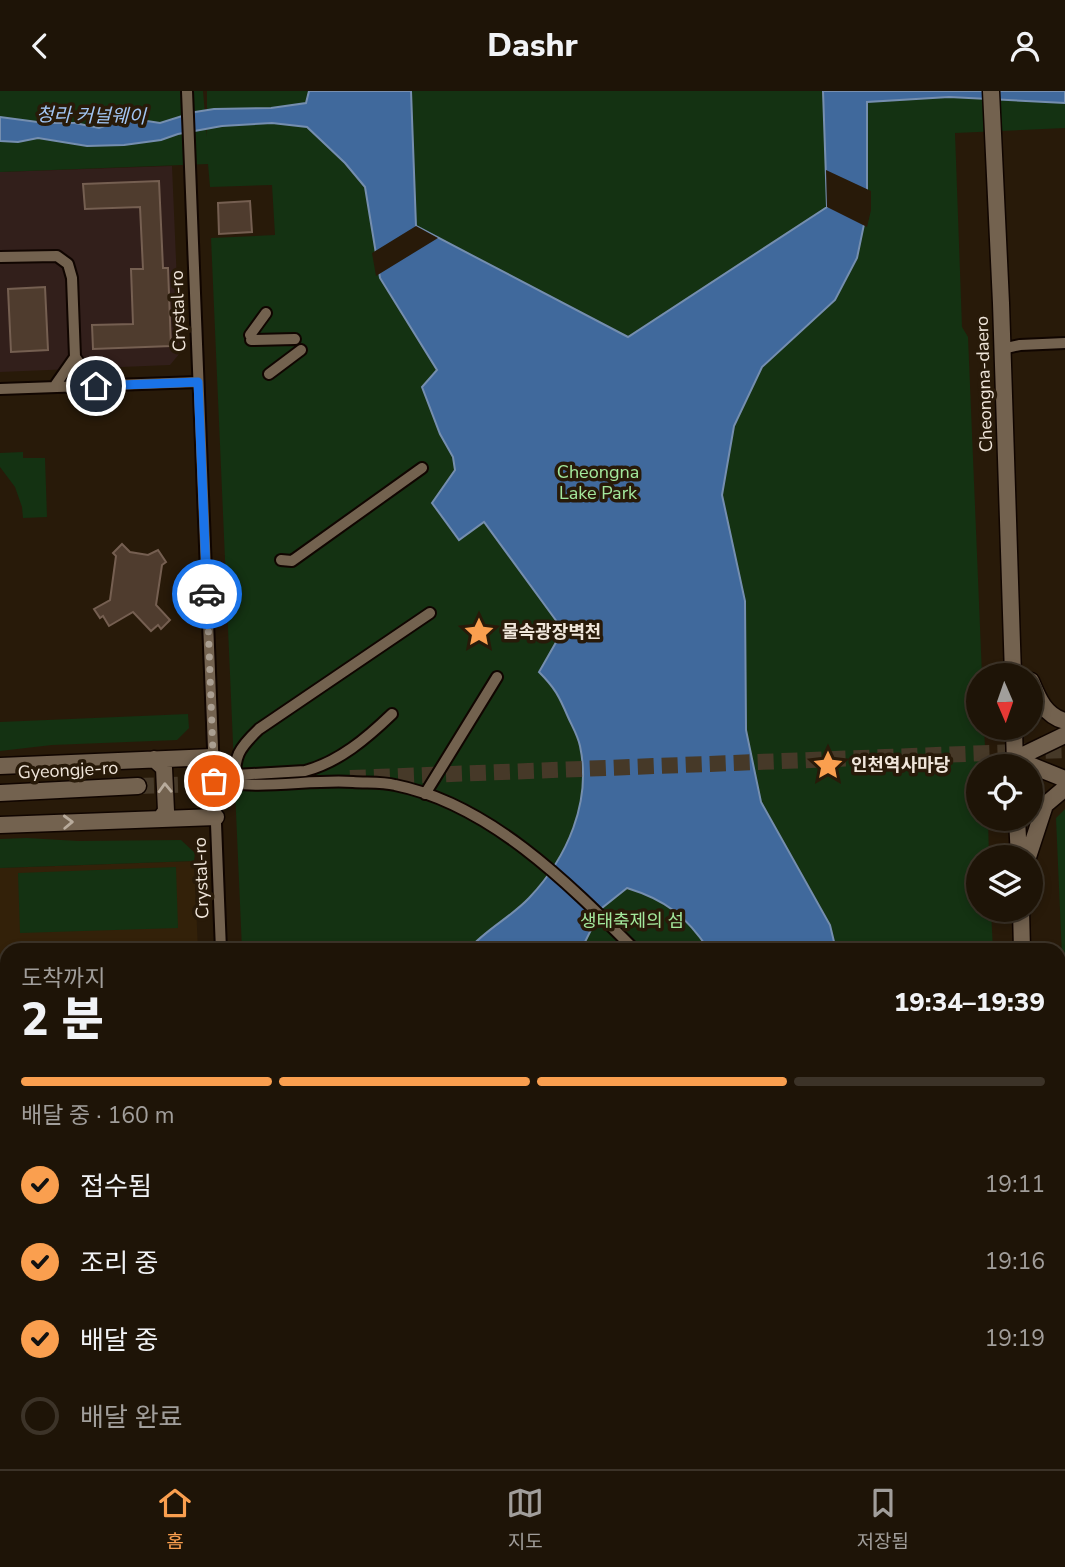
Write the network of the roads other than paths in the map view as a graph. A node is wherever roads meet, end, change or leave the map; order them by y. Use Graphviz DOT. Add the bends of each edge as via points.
graph roads {
  1 [pos="187,91"];
  2 [pos="991,91"];
  3 [pos="0,257"];
  4 [pos="266,313"];
  5 [pos="295,339"];
  6 [pos="1065,343"];
  7 [pos="1002,349"];
  8 [pos="301,350"];
  9 [pos="75,357"];
  10 [pos="269,374"];
  11 [pos="198,382"];
  12 [pos="96,386"];
  13 [pos="54,387"];
  14 [pos="0,389"];
  15 [pos="422,468"];
  16 [pos="281,560"];
  17 [pos="430,613"];
  18 [pos="1011,634"];
  19 [pos="1012,663"];
  20 [pos="1023,663"];
  21 [pos="498,677"];
  22 [pos="1043,706"];
  23 [pos="392,714"];
  24 [pos="1065,720"];
  25 [pos="1065,735"];
  26 [pos="1030,754"];
  27 [pos="213,757"];
  28 [pos="154,759"];
  29 [pos="0,766"];
  30 [pos="1043,772"];
  31 [pos="1065,779"];
  32 [pos="235,780"];
  33 [pos="214,781"];
  34 [pos="138,786"];
  35 [pos="1065,787"];
  36 [pos="0,793"];
  37 [pos="425,794"];
  38 [pos="216,817"];
  39 [pos="160,819"];
  40 [pos="0,825"];
  41 [pos="1032,845"];
  42 [pos="1021,922"];
  43 [pos="221,943"];
  44 [pos="628,943"];
  45 [pos="1022,943"];
  1 -- 11 [label="street, Crystal-ro"];
  2 -- 7 [label="main road, Cheongna-daero"];
  3 -- 9 [label="street" via="57,256 68,264"];
  4 -- 5 [label="street" via="250,338"];
  6 -- 7 [label="street"];
  7 -- 18 [label="main road, Cheongna-daero"];
  8 -- 10 [label="street"];
  9 -- 12 [label="street"];
  9 -- 13 [label="street"];
  11 -- 12 [label="street"];
  11 -- 27 [label="street, Crystal-ro"];
  12 -- 13 [label="street"];
  13 -- 14 [label="street"];
  15 -- 16 [label="street" via="292,561"];
  17 -- 32 [label="street" via="259,729 242,746 234,764"];
  18 -- 19 [label="main road, Cheongna-daero"];
  18 -- 20 [label="main road"];
  21 -- 37 [label="street"];
  22 -- 24 [label="main road"];
  23 -- 32 [label="street" via="352,749 314,769"];
  25 -- 26 [label="main road"];
  27 -- 28 [label="main road"];
  27 -- 33 [label="street, Crystal-ro"];
  28 -- 29 [label="main road"];
  39 -- 28 [label="main road, one-way" via="166,811 164,768"];
  30 -- 31 [label="main road"];
  32 -- 33 [label="street"];
  32 -- 37 [label="street" via="394,784"];
  33 -- 38 [label="street, Crystal-ro"];
  34 -- 36 [label="main road, Gyeongje-ro"];
  35 -- 41 [label="main road" via="1045,805"];
  37 -- 44 [label="street" via="464,809 517,841"];
  38 -- 39 [label="main road"];
  38 -- 43 [label="street, Crystal-ro"];
  40 -- 39 [label="main road, one-way"];
  42 -- 45 [label="main road"];
}
